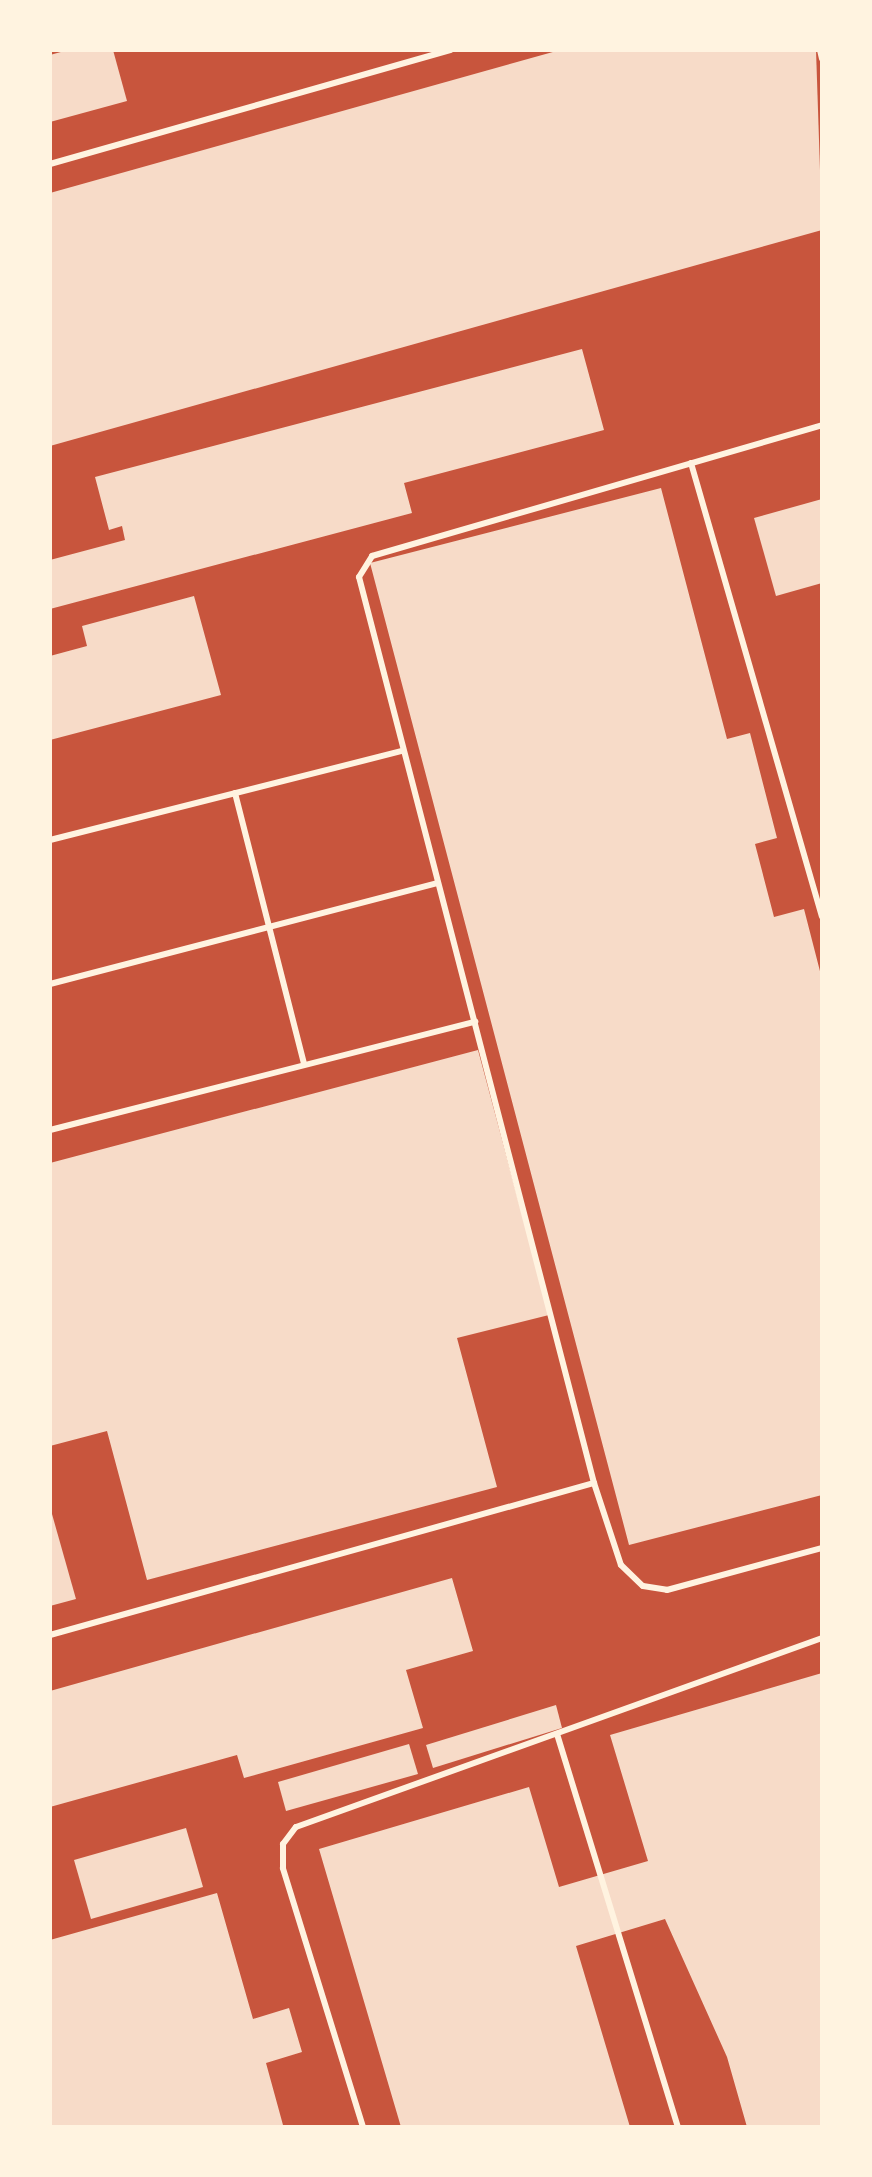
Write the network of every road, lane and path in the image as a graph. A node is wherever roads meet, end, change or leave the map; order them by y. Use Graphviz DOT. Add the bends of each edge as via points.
graph roads {
  1 [pos="451,50"];
  2 [pos="820,50"];
  3 [pos="422,54"];
  4 [pos="822,59"];
  5 [pos="50,164"];
  6 [pos="822,425"];
  7 [pos="691,463"];
  8 [pos="402,751"];
  9 [pos="235,793"];
  10 [pos="50,840"];
  11 [pos="437,883"];
  12 [pos="822,916"];
  13 [pos="269,926"];
  14 [pos="50,984"];
  15 [pos="475,1022"];
  16 [pos="304,1064"];
  17 [pos="50,1130"];
  18 [pos="594,1483"];
  19 [pos="822,1548"];
  20 [pos="50,1635"];
  21 [pos="822,1638"];
  22 [pos="557,1734"];
  23 [pos="363,2127"];
  24 [pos="678,2127"];
  1 -- 3 [label="lane"];
  2 -- 4 [label="lane"];
  3 -- 5 [label="lane"];
  6 -- 7 [label="lane"];
  7 -- 8 [label="lane" via="364,562 360,596"];
  7 -- 12 [label="lane"];
  8 -- 9 [label="lane"];
  8 -- 11 [label="lane"];
  9 -- 10 [label="lane"];
  9 -- 13 [label="lane"];
  11 -- 13 [label="lane"];
  11 -- 15 [label="lane"];
  13 -- 14 [label="lane"];
  13 -- 16 [label="lane"];
  15 -- 16 [label="lane"];
  15 -- 18 [label="lane"];
  16 -- 17 [label="lane"];
  18 -- 19 [label="lane" via="621,1565 643,1586 667,1590"];
  18 -- 20 [label="lane"];
  21 -- 22 [label="lane"];
  22 -- 23 [label="lane" via="296,1827 283,1844 283,1868"];
  22 -- 24 [label="lane"];
}
